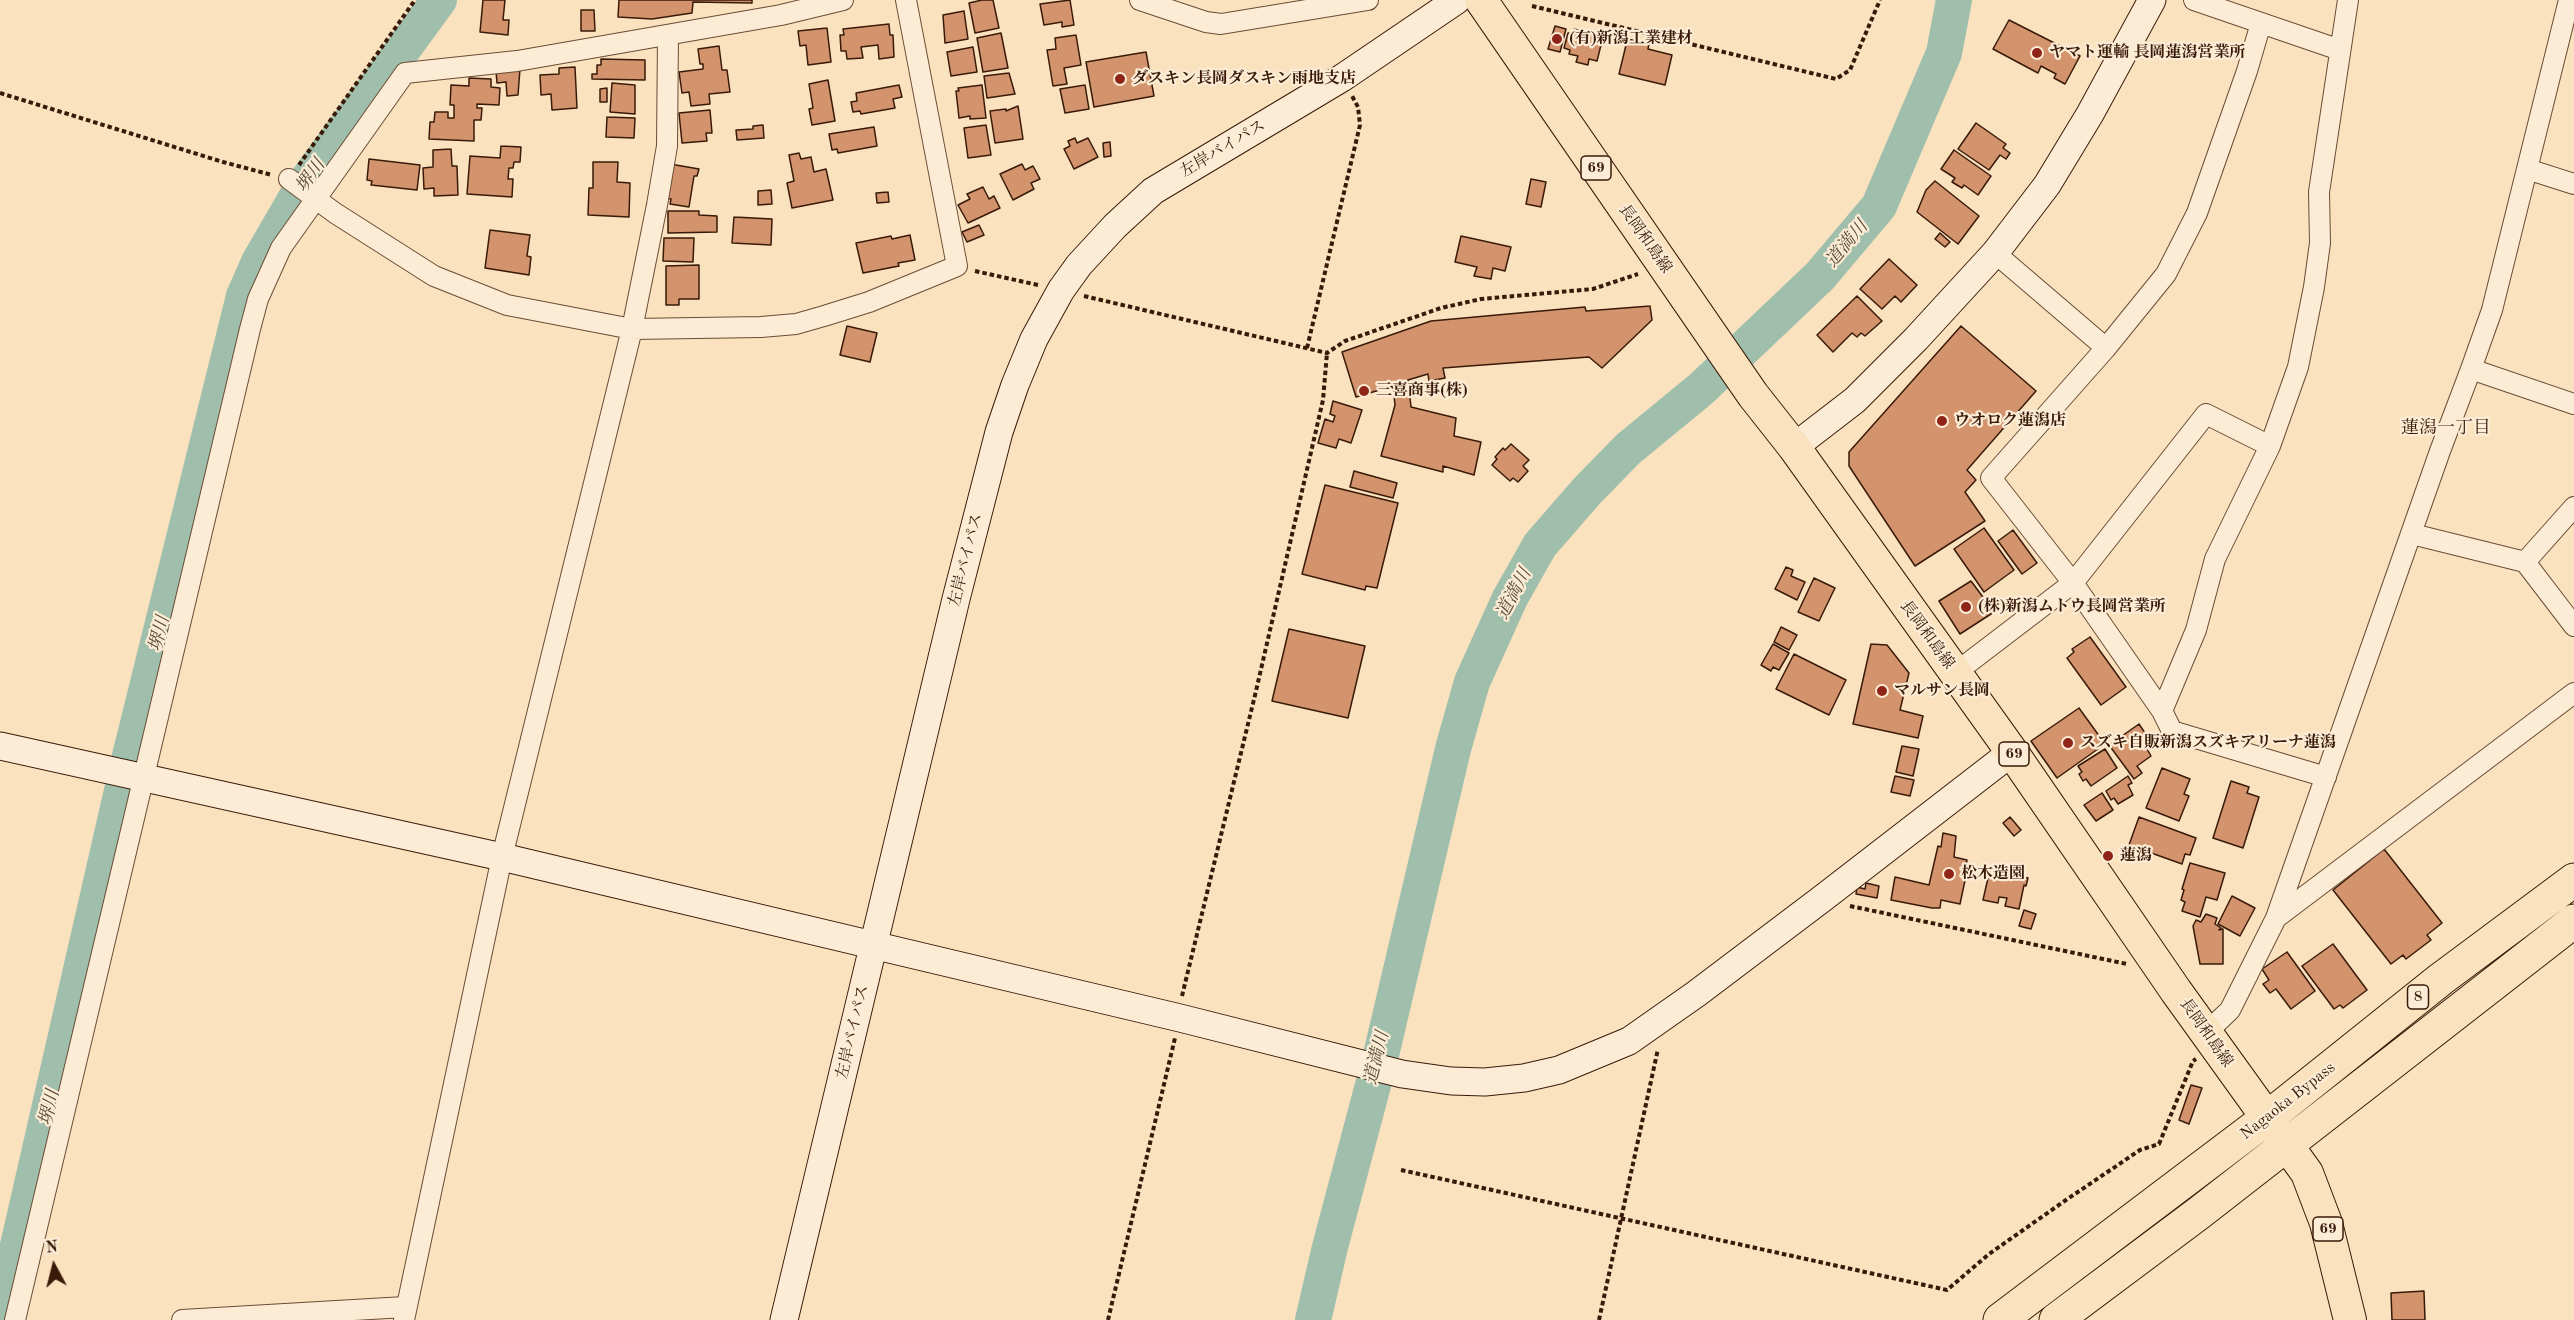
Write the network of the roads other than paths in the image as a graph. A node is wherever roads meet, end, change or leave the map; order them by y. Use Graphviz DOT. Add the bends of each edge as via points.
graph roads {
  1 [pos="843,0"];
  2 [pos="906,0"];
  3 [pos="1140,0"];
  4 [pos="1368,0"];
  5 [pos="1457,0"];
  6 [pos="1480,0"];
  7 [pos="2152,0"];
  8 [pos="2194,0"];
  9 [pos="2349,0"];
  10 [pos="2569,0"];
  11 [pos="780,7"];
  12 [pos="2261,23"];
  13 [pos="668,35"];
  14 [pos="2340,50"];
  15 [pos="2527,169"];
  16 [pos="289,179"];
  17 [pos="2574,184"];
  18 [pos="317,198"];
  19 [pos="1995,253"];
  20 [pos="632,329"];
  21 [pos="2106,348"];
  22 [pos="2472,369"];
  23 [pos="2574,404"];
  24 [pos="2270,446"];
  25 [pos="1794,447"];
  26 [pos="2574,507"];
  27 [pos="2412,534"];
  28 [pos="2525,562"];
  29 [pos="2073,583"];
  30 [pos="2574,626"];
  31 [pos="1955,673"];
  32 [pos="2574,693"];
  33 [pos="2162,711"];
  34 [pos="0,746"];
  35 [pos="2012,752"];
  36 [pos="2326,777"];
  37 [pos="145,778"];
  38 [pos="502,857"];
  39 [pos="2574,879"];
  40 [pos="2276,918"];
  41 [pos="2574,921"];
  42 [pos="873,947"];
  43 [pos="2211,1040"];
  44 [pos="2266,1119"];
  45 [pos="2286,1146"];
  46 [pos="404,1313"];
  47 [pos="15,1320"];
  48 [pos="182,1320"];
  49 [pos="784,1320"];
  50 [pos="2000,1320"];
  51 [pos="2056,1320"];
  52 [pos="2350,1320"];
  1 -- 11 [label="street"];
  2 -- 20 [label="street" via="957,266 869,302 796,324"];
  3 -- 4 [label="street" via="1221,24"];
  5 -- 42 [label="street, 左岸バイパス" via="1342,78 1154,191 1100,242 1061,290 1034,339 999,432"];
  6 -- 25 [label="main road, 長岡和島線 / 69" via="1753,395"];
  7 -- 19 [label="street" via="2047,185"];
  8 -- 12 [label="street"];
  9 -- 14 [label="street"];
  10 -- 15 [label="street"];
  11 -- 13 [label="street"];
  12 -- 14 [label="street"];
  12 -- 21 [label="street" via="2197,213 2166,274"];
  13 -- 18 [label="street" via="518,61 405,73"];
  13 -- 20 [label="street" via="667,146"];
  14 -- 24 [label="street" via="2319,192 2320,243 2314,287 2298,367"];
  15 -- 17 [label="street"];
  15 -- 22 [label="street" via="2492,310"];
  16 -- 18 [label="street"];
  18 -- 20 [label="street" via="434,276 478,295 517,307"];
  18 -- 37 [label="street" via="281,248 258,299"];
  19 -- 21 [label="street"];
  19 -- 25 [label="street" via="1855,400"];
  20 -- 38 [label="street"];
  21 -- 29 [label="street" via="1991,478"];
  22 -- 23 [label="street"];
  22 -- 27 [label="street"];
  24 -- 29 [label="street" via="2206,414"];
  24 -- 33 [label="street" via="2215,559 2196,630"];
  25 -- 31 [label="main road, 長岡和島線 / 69"];
  26 -- 28 [label="street"];
  27 -- 28 [label="street"];
  27 -- 36 [label="street"];
  28 -- 30 [label="street"];
  29 -- 31 [label="street"];
  29 -- 33 [label="street"];
  31 -- 35 [label="main road, 長岡和島線 / 69"];
  32 -- 40 [label="street"];
  33 -- 36 [label="street" via="2172,731"];
  34 -- 37 [label="street"];
  35 -- 42 [label="street" via="1629,1041 1559,1070 1524,1078 1451,1081 1402,1074"];
  35 -- 43 [label="main road, 長岡和島線 / 69"];
  36 -- 40 [label="street"];
  37 -- 38 [label="street"];
  37 -- 47 [label="street"];
  38 -- 42 [label="street"];
  38 -- 46 [label="street"];
  39 -- 44 [label="highway, Nagaoka Bypass / 8"];
  40 -- 43 [label="street" via="2230,1011"];
  41 -- 45 [label="highway, Nagaoka Bypass / 8"];
  42 -- 49 [label="street, 左岸バイパス"];
  43 -- 44 [label="main road, 長岡和島線 / 69"];
  44 -- 45 [label="main road, 長岡和島線 / 69"];
  44 -- 50 [label="highway, Nagaoka Bypass / 8"];
  45 -- 51 [label="highway, Nagaoka Bypass / 8"];
  45 -- 52 [label="main road, 長岡和島線 / 69" via="2315,1190 2340,1269"];
  46 -- 48 [label="street"];
}
